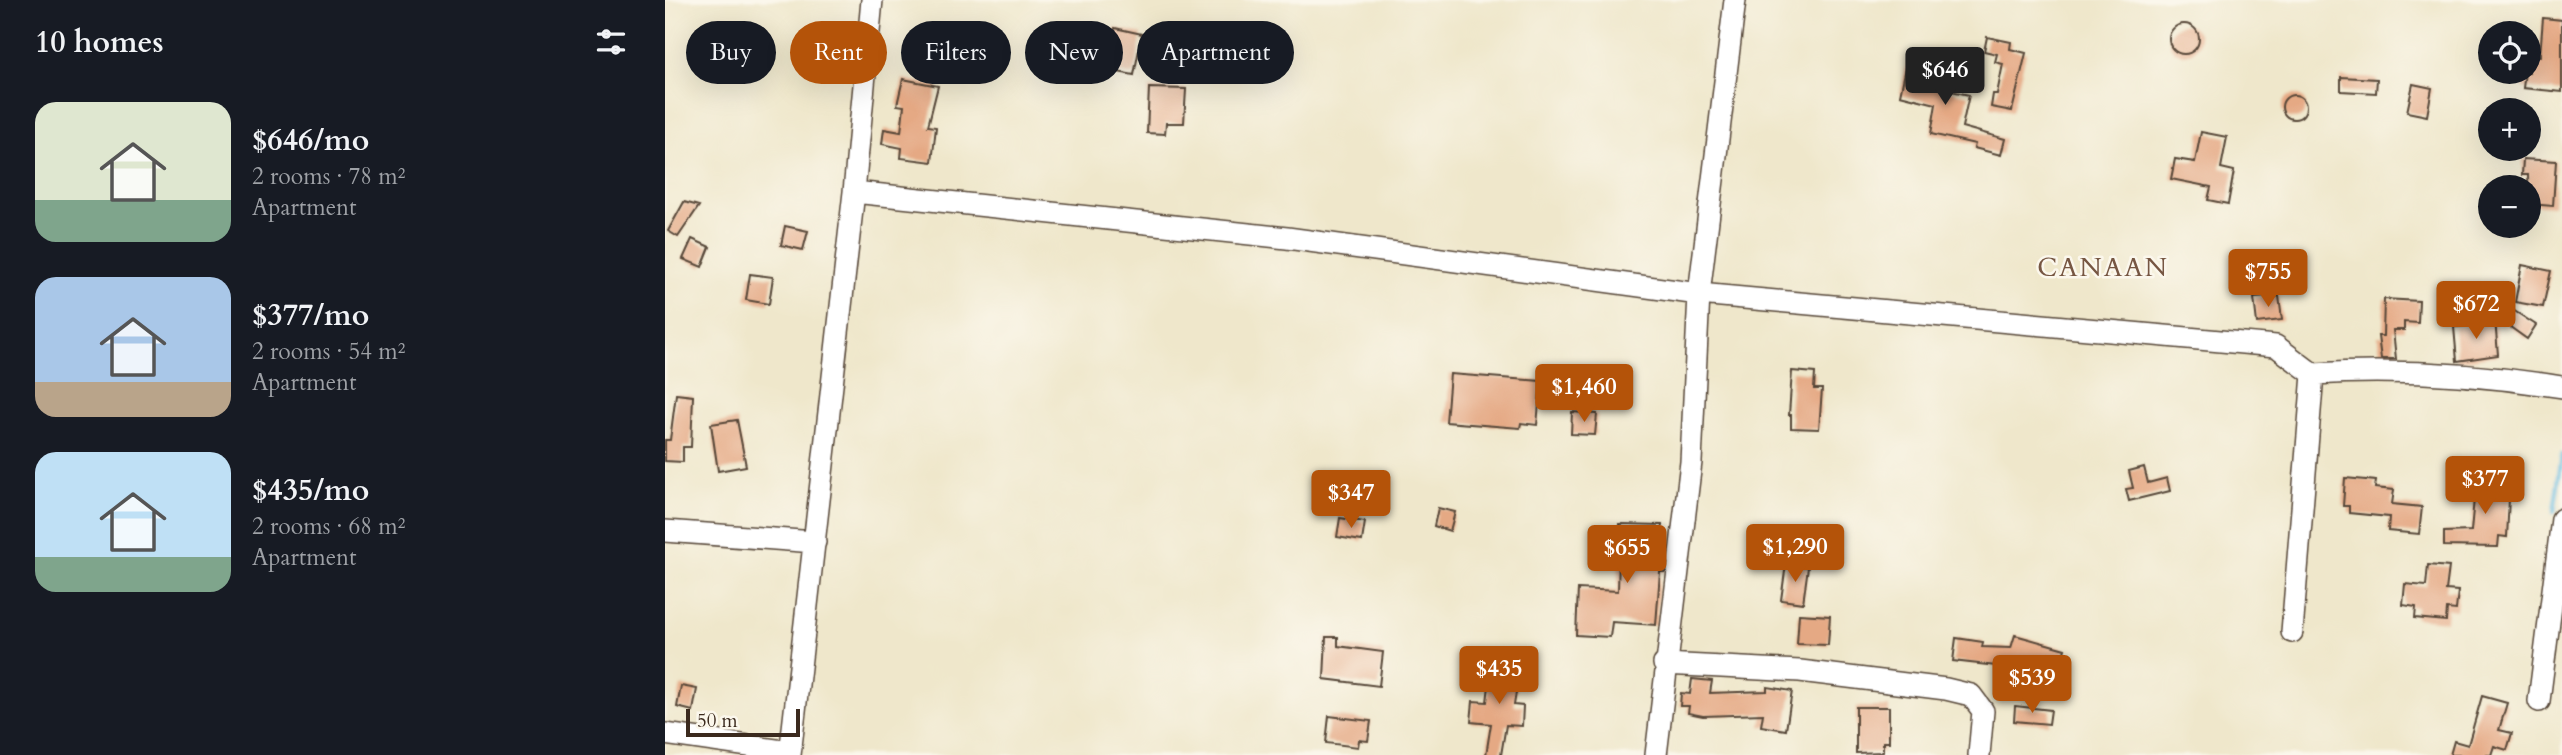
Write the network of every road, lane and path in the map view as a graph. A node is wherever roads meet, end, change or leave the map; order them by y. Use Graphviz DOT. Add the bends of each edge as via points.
graph roads {
  1 [pos="872,0"];
  2 [pos="1735,0"];
  3 [pos="854,192"];
  4 [pos="1699,294"];
  5 [pos="2313,374"];
  6 [pos="2562,387"];
  7 [pos="2562,519"];
  8 [pos="665,531"];
  9 [pos="815,542"];
  10 [pos="2558,592"];
  11 [pos="2292,632"];
  12 [pos="1664,664"];
  13 [pos="2539,701"];
  14 [pos="665,734"];
  15 [pos="790,753"];
  16 [pos="1656,755"];
  17 [pos="1979,755"];
  1 -- 3 [label="street"];
  2 -- 4 [label="street"];
  3 -- 4 [label="street" via="1287,238"];
  3 -- 9 [label="street"];
  4 -- 5 [label="street" via="2276,346"];
  4 -- 12 [label="street" via="1691,462"];
  5 -- 6 [label="street" via="2362,371 2487,376"];
  5 -- 11 [label="street"];
  7 -- 10 [label="street"];
  8 -- 9 [label="street"];
  9 -- 15 [label="street"];
  10 -- 13 [label="street"];
  12 -- 16 [label="street"];
  12 -- 17 [label="street" via="1800,671 1971,695 1983,711"];
  14 -- 15 [label="street"];
}
